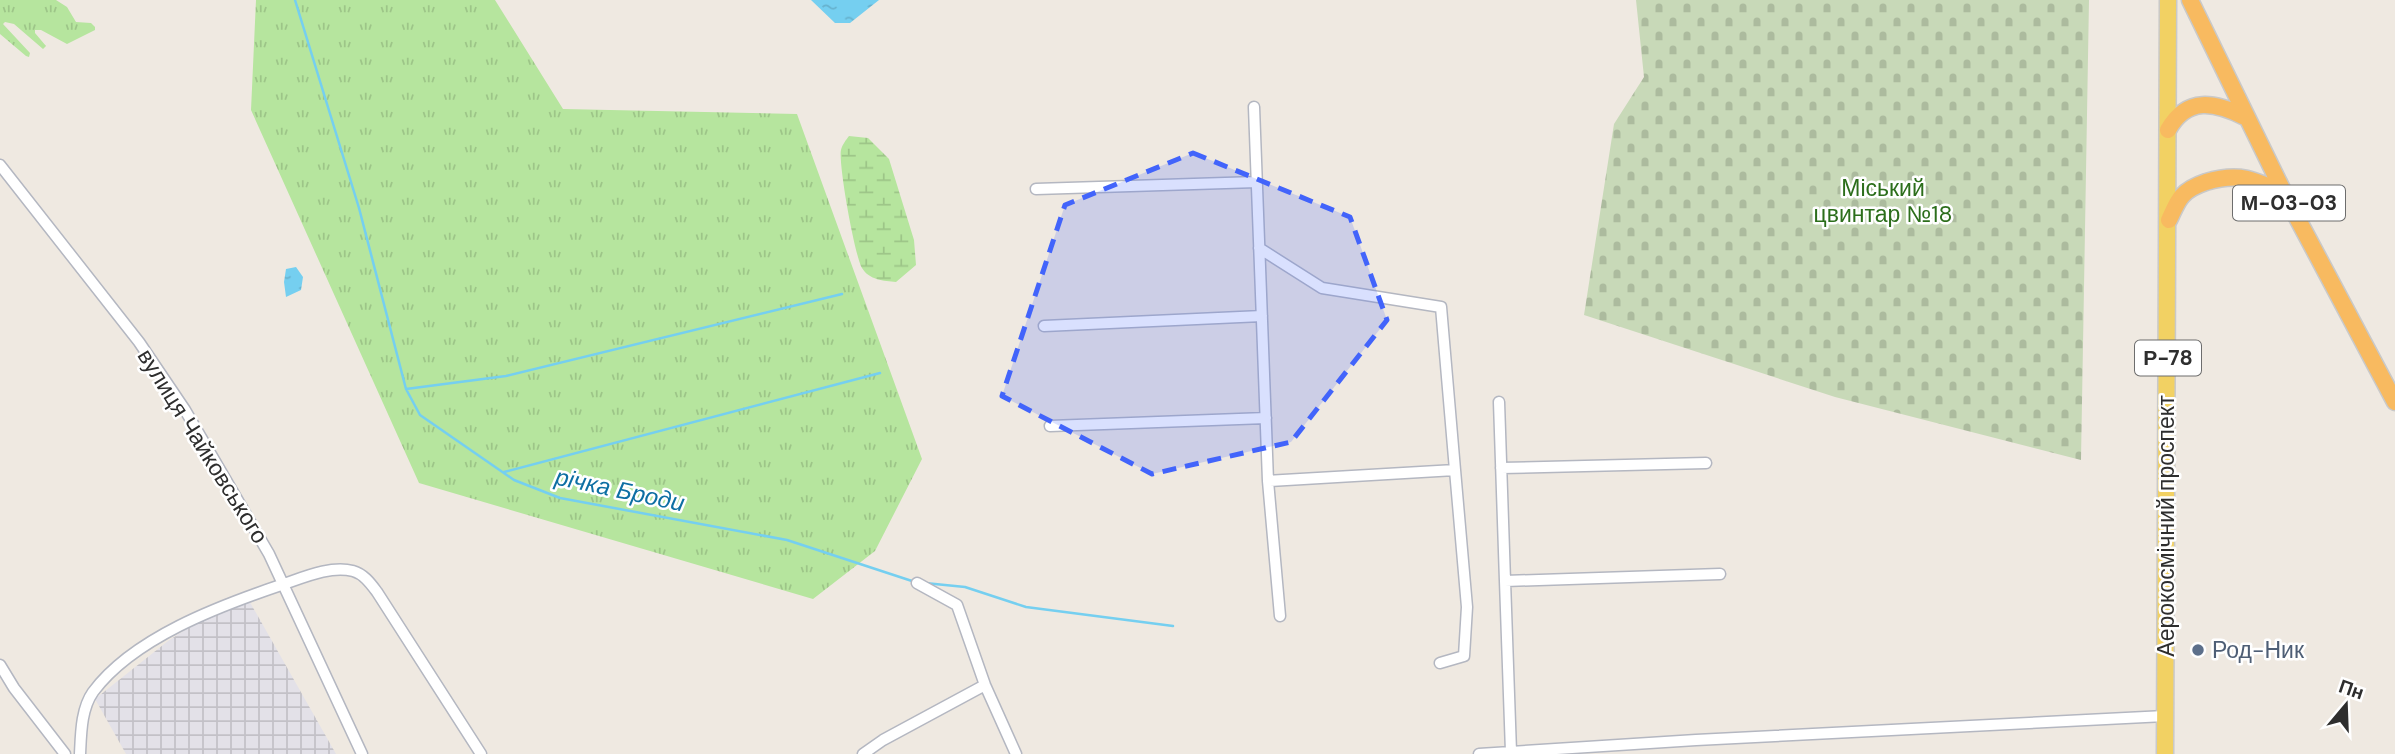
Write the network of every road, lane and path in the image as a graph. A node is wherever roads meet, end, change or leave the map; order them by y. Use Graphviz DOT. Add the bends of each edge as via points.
graph roads {
  1 [pos="2168,0"];
  2 [pos="2190,0"];
  3 [pos="1254,107"];
  4 [pos="2245,117"];
  5 [pos="2168,130"];
  6 [pos="0,165"];
  7 [pos="1257,182"];
  8 [pos="1036,189"];
  9 [pos="2285,195"];
  10 [pos="2169,220"];
  11 [pos="1259,248"];
  12 [pos="1262,316"];
  13 [pos="1044,326"];
  14 [pos="1499,402"];
  15 [pos="2395,402"];
  16 [pos="1266,418"];
  17 [pos="1050,426"];
  18 [pos="1706,463"];
  19 [pos="1501,468"];
  20 [pos="1455,470"];
  21 [pos="1268,481"];
  22 [pos="1720,574"];
  23 [pos="1505,581"];
  24 [pos="917,583"];
  25 [pos="284,584"];
  26 [pos="1280,616"];
  27 [pos="1440,663"];
  28 [pos="0,665"];
  29 [pos="985,685"];
  30 [pos="2165,716"];
  31 [pos="1511,752"];
  32 [pos="65,754"];
  33 [pos="80,754"];
  34 [pos="362,754"];
  35 [pos="481,754"];
  36 [pos="863,754"];
  37 [pos="1016,754"];
  38 [pos="1479,754"];
  39 [pos="2165,754"];
  1 -- 5 [label="main road, Аерокосмічний проспект / Р-78"];
  2 -- 4 [label="highway, М-03-03"];
  3 -- 7 [label="street"];
  4 -- 5 [label="highway" via="2213,105 2195,106 2178,115"];
  4 -- 9 [label="highway, М-03-03"];
  5 -- 10 [label="main road, Аерокосмічний проспект / Р-78"];
  6 -- 25 [label="street, вулиця Чайковського" via="160,370"];
  7 -- 8 [label="street"];
  7 -- 11 [label="street"];
  9 -- 10 [label="highway" via="2252,179 2220,178 2184,193"];
  9 -- 15 [label="highway, М-03-03"];
  10 -- 30 [label="main road, Аерокосмічний проспект / Р-78"];
  11 -- 12 [label="street"];
  11 -- 20 [label="street" via="1322,288 1441,307"];
  12 -- 13 [label="street"];
  12 -- 16 [label="street"];
  14 -- 19 [label="street"];
  16 -- 17 [label="street"];
  16 -- 21 [label="street"];
  18 -- 19 [label="street"];
  19 -- 23 [label="street"];
  20 -- 21 [label="street"];
  20 -- 27 [label="street" via="1467,607 1464,656"];
  21 -- 26 [label="street"];
  22 -- 23 [label="street"];
  23 -- 31 [label="street"];
  24 -- 29 [label="street" via="957,605"];
  25 -- 33 [label="street" via="209,612 127,659 90,697"];
  25 -- 34 [label="street, вулиця Чайковського"];
  25 -- 35 [label="street" via="337,571 352,571 364,578"];
  28 -- 32 [label="street"];
  29 -- 36 [label="street"];
  29 -- 37 [label="street"];
  30 -- 31 [label="street"];
  30 -- 39 [label="main road, Р-78"];
  31 -- 38 [label="street"];
}
